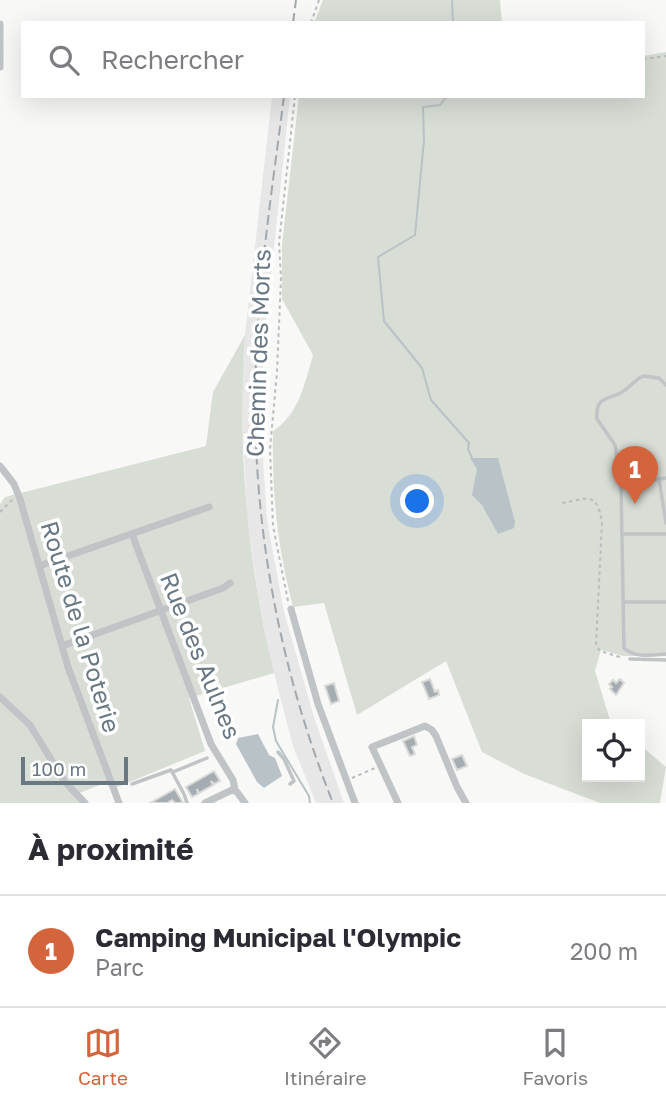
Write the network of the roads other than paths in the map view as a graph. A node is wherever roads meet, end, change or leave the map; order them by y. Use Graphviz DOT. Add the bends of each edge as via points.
graph roads {
  1 [pos="0,23"];
  2 [pos="0,67"];
  3 [pos="666,385"];
  4 [pos="0,466"];
  5 [pos="666,478"];
  6 [pos="660,479"];
  7 [pos="621,485"];
  8 [pos="209,507"];
  9 [pos="666,523"];
  10 [pos="132,534"];
  11 [pos="622,534"];
  12 [pos="666,534"];
  13 [pos="39,566"];
  14 [pos="230,583"];
  15 [pos="623,602"];
  16 [pos="666,603"];
  17 [pos="291,609"];
  18 [pos="161,611"];
  19 [pos="62,646"];
  20 [pos="666,654"];
  21 [pos="630,659"];
  22 [pos="666,660"];
  23 [pos="0,697"];
  24 [pos="278,752"];
  25 [pos="207,758"];
  26 [pos="173,772"];
  27 [pos="132,784"];
  28 [pos="290,784"];
  29 [pos="235,790"];
  30 [pos="85,803"];
  31 [pos="119,803"];
  32 [pos="187,803"];
  33 [pos="205,803"];
  34 [pos="245,803"];
  35 [pos="355,803"];
  36 [pos="398,803"];
  37 [pos="466,803"];
  1 -- 2 [label="street"];
  3 -- 7 [label="lane" via="659,377 643,376 599,405 597,419 615,446"];
  4 -- 13 [label="street, Route de la Poterie" via="18,493"];
  5 -- 6 [label="lane"];
  6 -- 7 [label="lane"];
  6 -- 9 [label="lane"];
  7 -- 11 [label="lane"];
  8 -- 10 [label="street"];
  10 -- 13 [label="street"];
  10 -- 18 [label="street, Rue des Aulnes"];
  11 -- 12 [label="lane"];
  11 -- 15 [label="lane"];
  13 -- 19 [label="street, Route de la Poterie"];
  14 -- 18 [label="street"];
  15 -- 16 [label="lane"];
  15 -- 20 [label="lane" via="625,650 638,655"];
  17 -- 35 [label="street" via="318,704"];
  18 -- 19 [label="street"];
  18 -- 29 [label="street, Rue des Aulnes" via="211,744"];
  19 -- 31 [label="street, Route de la Poterie"];
  21 -- 22 [label="lane"];
  23 -- 30 [label="street" via="30,725 65,782"];
  24 -- 28 [label="lane" via="294,781"];
  25 -- 26 [label="lane"];
  26 -- 27 [label="lane"];
  26 -- 32 [label="lane"];
  29 -- 33 [label="street"];
  29 -- 34 [label="street, Rue des Aulnes"];
  36 -- 37 [label="street" via="372,747 419,727 430,728 436,736"];
}
